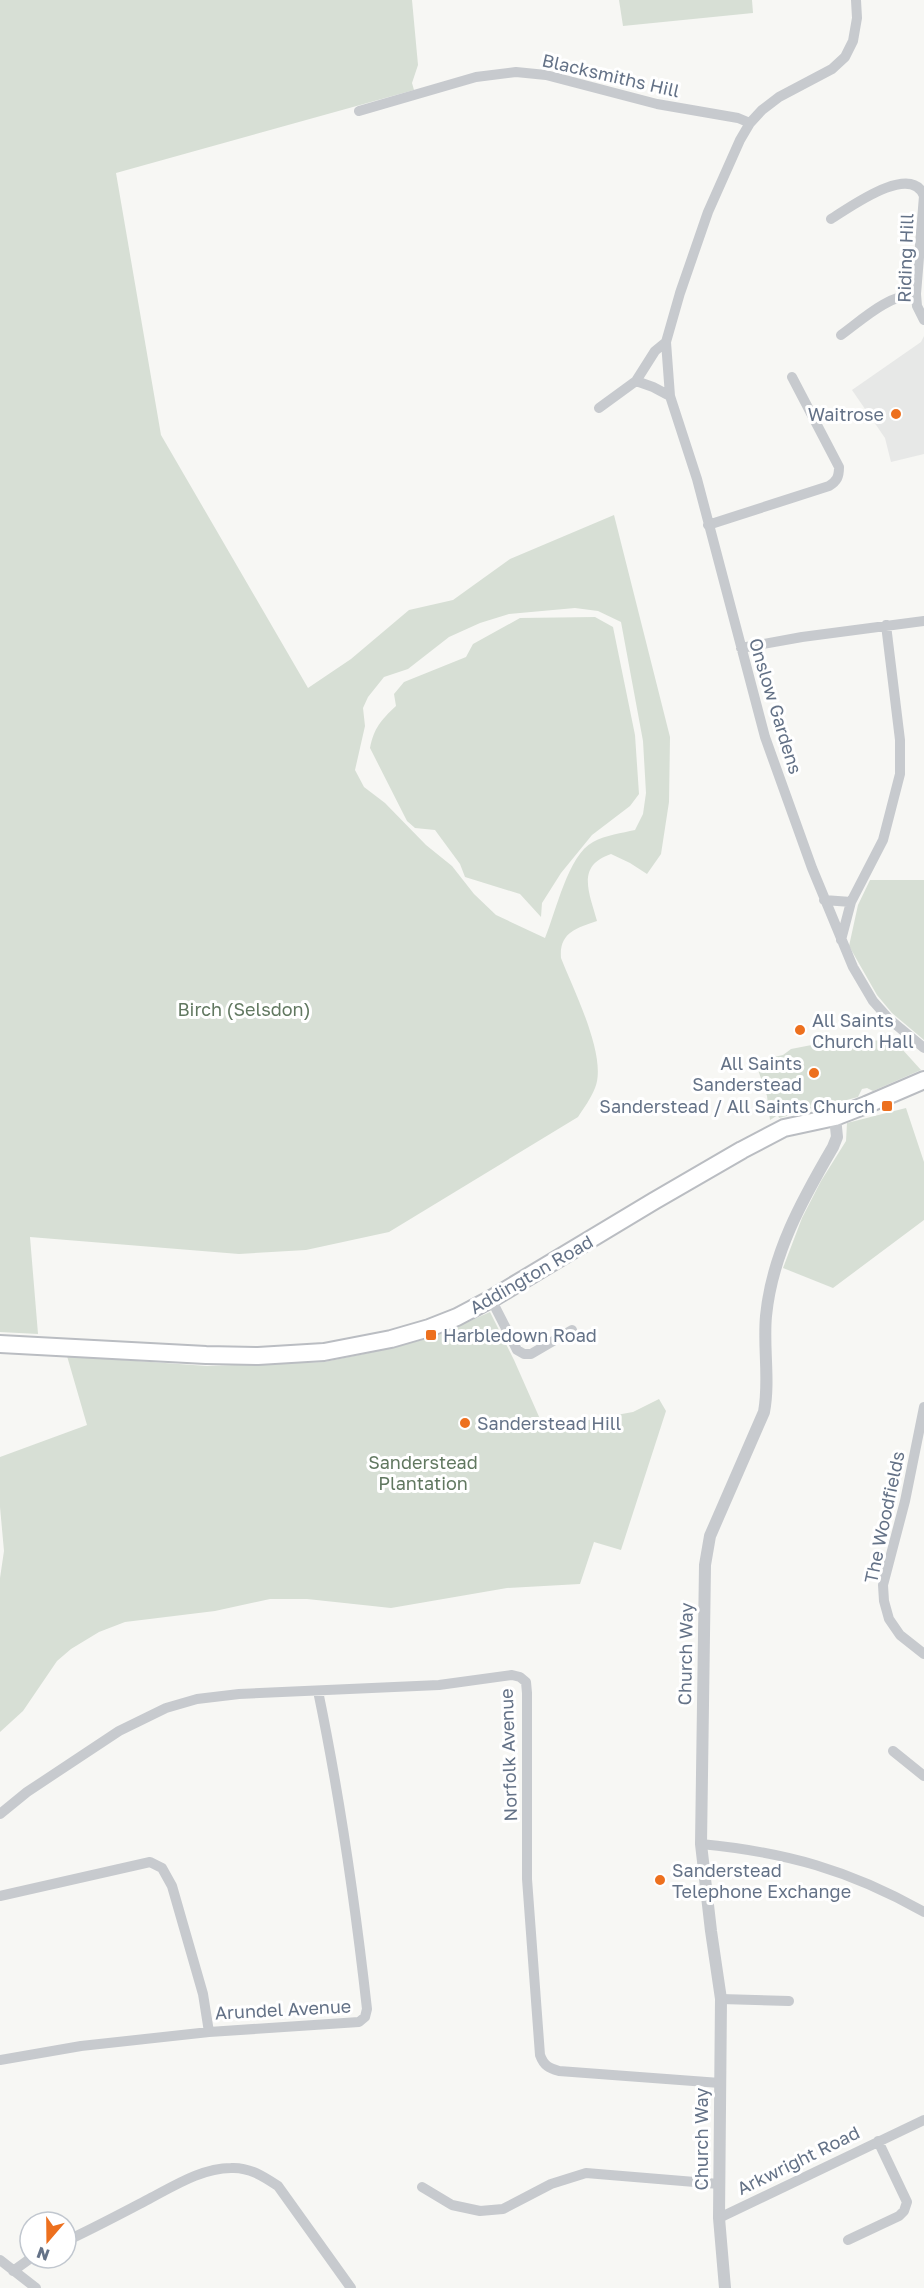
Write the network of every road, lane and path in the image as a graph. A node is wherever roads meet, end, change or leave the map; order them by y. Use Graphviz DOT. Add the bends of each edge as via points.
graph roads {
  1 [pos="856,0"];
  2 [pos="359,111"];
  3 [pos="750,123"];
  4 [pos="831,219"];
  5 [pos="916,294"];
  6 [pos="924,320"];
  7 [pos="841,335"];
  8 [pos="666,342"];
  9 [pos="792,377"];
  10 [pos="636,381"];
  11 [pos="670,396"];
  12 [pos="598,408"];
  13 [pos="708,525"];
  14 [pos="924,621"];
  15 [pos="886,625"];
  16 [pos="741,648"];
  17 [pos="824,900"];
  18 [pos="851,902"];
  19 [pos="841,940"];
  20 [pos="924,1048"];
  21 [pos="924,1080"];
  22 [pos="835,1117"];
  23 [pos="491,1299"];
  24 [pos="572,1330"];
  25 [pos="0,1344"];
  26 [pos="924,1407"];
  27 [pos="924,1654"];
  28 [pos="318,1692"];
  29 [pos="893,1752"];
  30 [pos="924,1776"];
  31 [pos="0,1814"];
  32 [pos="701,1844"];
  33 [pos="0,1896"];
  34 [pos="924,1912"];
  35 [pos="721,1999"];
  36 [pos="789,2001"];
  37 [pos="209,2032"];
  38 [pos="0,2060"];
  39 [pos="720,2083"];
  40 [pos="924,2120"];
  41 [pos="878,2141"];
  42 [pos="719,2184"];
  43 [pos="422,2187"];
  44 [pos="719,2218"];
  45 [pos="78,2235"];
  46 [pos="848,2240"];
  47 [pos="0,2259"];
  48 [pos="18,2267"];
  49 [pos="13,2271"];
  50 [pos="36,2288"];
  51 [pos="351,2288"];
  52 [pos="725,2288"];
  1 -- 3 [label="street" via="853,41 845,57 832,69 779,97"];
  2 -- 3 [label="street, Blacksmiths Hill" via="476,77 516,72"];
  3 -- 8 [label="street" via="708,212"];
  4 -- 5 [label="street, Riding Hill" via="871,193 906,184 920,189 924,196"];
  5 -- 6 [label="street, Riding Hill"];
  5 -- 7 [label="street" via="894,299"];
  8 -- 10 [label="street" via="655,351"];
  8 -- 11 [label="street, Onslow Gardens"];
  9 -- 13 [label="street" via="838,467 836,482"];
  10 -- 11 [label="street"];
  10 -- 12 [label="street"];
  11 -- 13 [label="street, Onslow Gardens"];
  13 -- 16 [label="street, Onslow Gardens"];
  14 -- 15 [label="street"];
  15 -- 16 [label="street"];
  15 -- 18 [label="street" via="900,740 900,774 883,840"];
  16 -- 17 [label="street, Onslow Gardens" via="765,737"];
  17 -- 18 [label="street"];
  17 -- 19 [label="street, Onslow Gardens"];
  18 -- 19 [label="street"];
  19 -- 20 [label="street, Onslow Gardens" via="873,1001"];
  21 -- 22 [label="main road, Addington Road"];
  22 -- 23 [label="main road, Addington Road" via="784,1128 742,1150"];
  22 -- 32 [label="street, Church Way" via="837,1137 795,1215 775,1267 766,1317 764,1412 710,1536 705,1565"];
  23 -- 24 [label="street" via="517,1350 524,1354"];
  23 -- 25 [label="main road, Addington Road" via="429,1328 324,1352 206,1355"];
  26 -- 27 [label="street, The Woodfields" via="883,1585 889,1619 900,1635"];
  28 -- 31 [label="street, Norfolk Avenue" via="207,1697 166,1708 118,1731"];
  28 -- 37 [label="street, Arundel Avenue" via="346,1842 367,2009 359,2022 351,2024"];
  28 -- 39 [label="street, Norfolk Avenue" via="439,1685 512,1675 526,1682 527,1879 543,2063 559,2071"];
  29 -- 30 [label="street"];
  32 -- 34 [label="street" via="780,1855 834,1869"];
  32 -- 35 [label="street, Church Way"];
  33 -- 37 [label="street, Arundel Avenue" via="138,1864 150,1862 162,1868 186,1931"];
  35 -- 36 [label="street"];
  35 -- 39 [label="street, Church Way"];
  37 -- 38 [label="street" via="81,2046"];
  39 -- 42 [label="street, Church Way"];
  40 -- 41 [label="street, Arkwright Road"];
  41 -- 44 [label="street, Arkwright Road"];
  41 -- 46 [label="street" via="907,2202 899,2216"];
  42 -- 43 [label="street" via="585,2174 551,2184 503,2209 480,2211 452,2205"];
  42 -- 44 [label="street, Church Way"];
  44 -- 52 [label="street"];
  45 -- 51 [label="street" via="213,2169 247,2169 278,2186"];
  47 -- 49 [label="street"];
  48 -- 49 [label="street"];
  49 -- 50 [label="street"];
}
